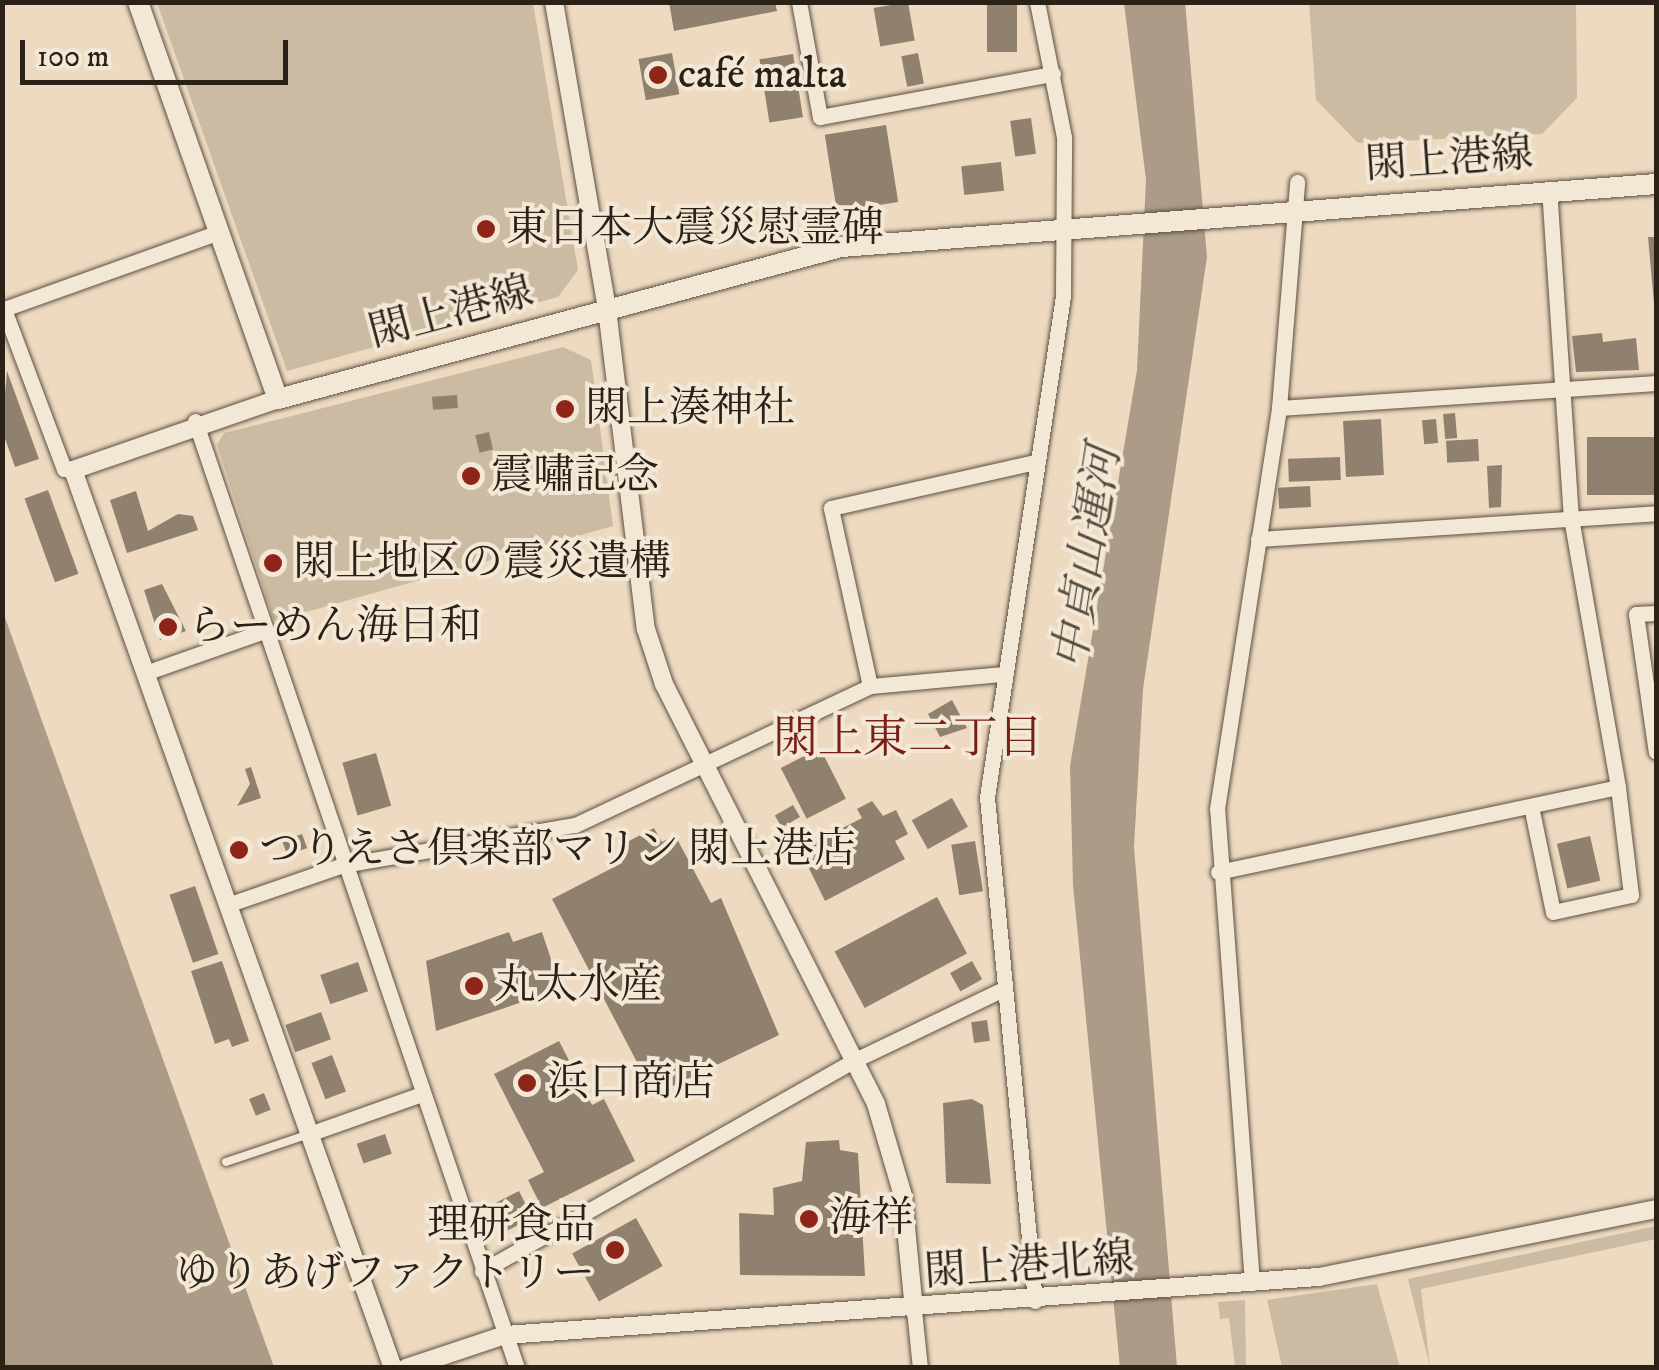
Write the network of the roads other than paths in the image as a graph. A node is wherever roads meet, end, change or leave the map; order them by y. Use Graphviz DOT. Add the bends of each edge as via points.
graph roads {
  1 [pos="138,2"];
  2 [pos="554,2"];
  3 [pos="799,2"];
  4 [pos="1037,2"];
  5 [pos="1054,74"];
  6 [pos="1298,182"];
  7 [pos="1656,184"];
  8 [pos="1549,192"];
  9 [pos="1297,208"];
  10 [pos="1064,225"];
  11 [pos="219,232"];
  12 [pos="607,310"];
  13 [pos="1656,383"];
  14 [pos="1563,389"];
  15 [pos="278,399"];
  16 [pos="1278,408"];
  17 [pos="195,421"];
  18 [pos="1036,462"];
  19 [pos="73,470"];
  20 [pos="1656,513"];
  21 [pos="1571,519"];
  22 [pos="1258,539"];
  23 [pos="1656,613"];
  24 [pos="264,631"];
  25 [pos="146,673"];
  26 [pos="1001,674"];
  27 [pos="870,686"];
  28 [pos="1656,752"];
  29 [pos="703,762"];
  30 [pos="1618,788"];
  31 [pos="1531,806"];
  32 [pos="342,866"];
  33 [pos="1218,872"];
  34 [pos="227,905"];
  35 [pos="1002,989"];
  36 [pos="855,1060"];
  37 [pos="422,1094"];
  38 [pos="308,1134"];
  39 [pos="226,1162"];
  40 [pos="1656,1209"];
  41 [pos="482,1270"];
  42 [pos="1252,1283"];
  43 [pos="1035,1301"];
  44 [pos="914,1310"];
  45 [pos="505,1335"];
  46 [pos="393,1368"];
  47 [pos="406,1368"];
  48 [pos="517,1368"];
  49 [pos="920,1368"];
  1 -- 11 [label="main road"];
  2 -- 12 [label="street"];
  3 -- 5 [label="street" via="820,117"];
  4 -- 5 [label="street"];
  5 -- 10 [label="street"];
  6 -- 9 [label="street"];
  7 -- 8 [label="main road, 閖上港線"];
  8 -- 9 [label="main road, 閖上港線"];
  8 -- 14 [label="street"];
  9 -- 10 [label="main road, 閖上港線"];
  9 -- 16 [label="street"];
  10 -- 12 [label="main road, 閖上港線" via="841,247"];
  10 -- 18 [label="street" via="1063,296"];
  11 -- 15 [label="main road"];
  11 -- 19 [label="street" via="4,309 64,468"];
  12 -- 15 [label="main road, 閖上港線"];
  12 -- 29 [label="street" via="646,629"];
  13 -- 14 [label="street"];
  14 -- 16 [label="street"];
  14 -- 21 [label="street"];
  15 -- 17 [label="street"];
  16 -- 22 [label="street"];
  17 -- 19 [label="street"];
  17 -- 24 [label="street"];
  18 -- 26 [label="street"];
  18 -- 27 [label="street" via="831,508"];
  19 -- 25 [label="street"];
  20 -- 21 [label="street"];
  21 -- 22 [label="street"];
  21 -- 30 [label="street"];
  22 -- 33 [label="street" via="1224,748"];
  23 -- 28 [label="street" via="1636,614"];
  24 -- 25 [label="street"];
  24 -- 32 [label="street"];
  25 -- 34 [label="street"];
  26 -- 27 [label="street"];
  26 -- 35 [label="street" via="987,797"];
  27 -- 29 [label="street"];
  29 -- 32 [label="street" via="575,825"];
  29 -- 36 [label="street"];
  30 -- 31 [label="street"];
  30 -- 31 [label="street" via="1632,895 1553,912"];
  31 -- 33 [label="street"];
  32 -- 34 [label="street"];
  32 -- 37 [label="street"];
  33 -- 42 [label="street"];
  34 -- 38 [label="street"];
  35 -- 36 [label="street"];
  35 -- 43 [label="street"];
  36 -- 41 [label="street"];
  36 -- 44 [label="street" via="903,1196"];
  37 -- 38 [label="street"];
  37 -- 41 [label="street"];
  38 -- 39 [label="lane"];
  38 -- 46 [label="street"];
  40 -- 42 [label="street, 閖上港北線" via="1394,1264"];
  41 -- 45 [label="street"];
  42 -- 43 [label="street, 閖上港北線"];
  43 -- 44 [label="street, 閖上港北線"];
  44 -- 45 [label="street, 閖上港北線"];
  44 -- 49 [label="street"];
  45 -- 47 [label="street, 閖上港北線"];
  45 -- 48 [label="street"];
}
